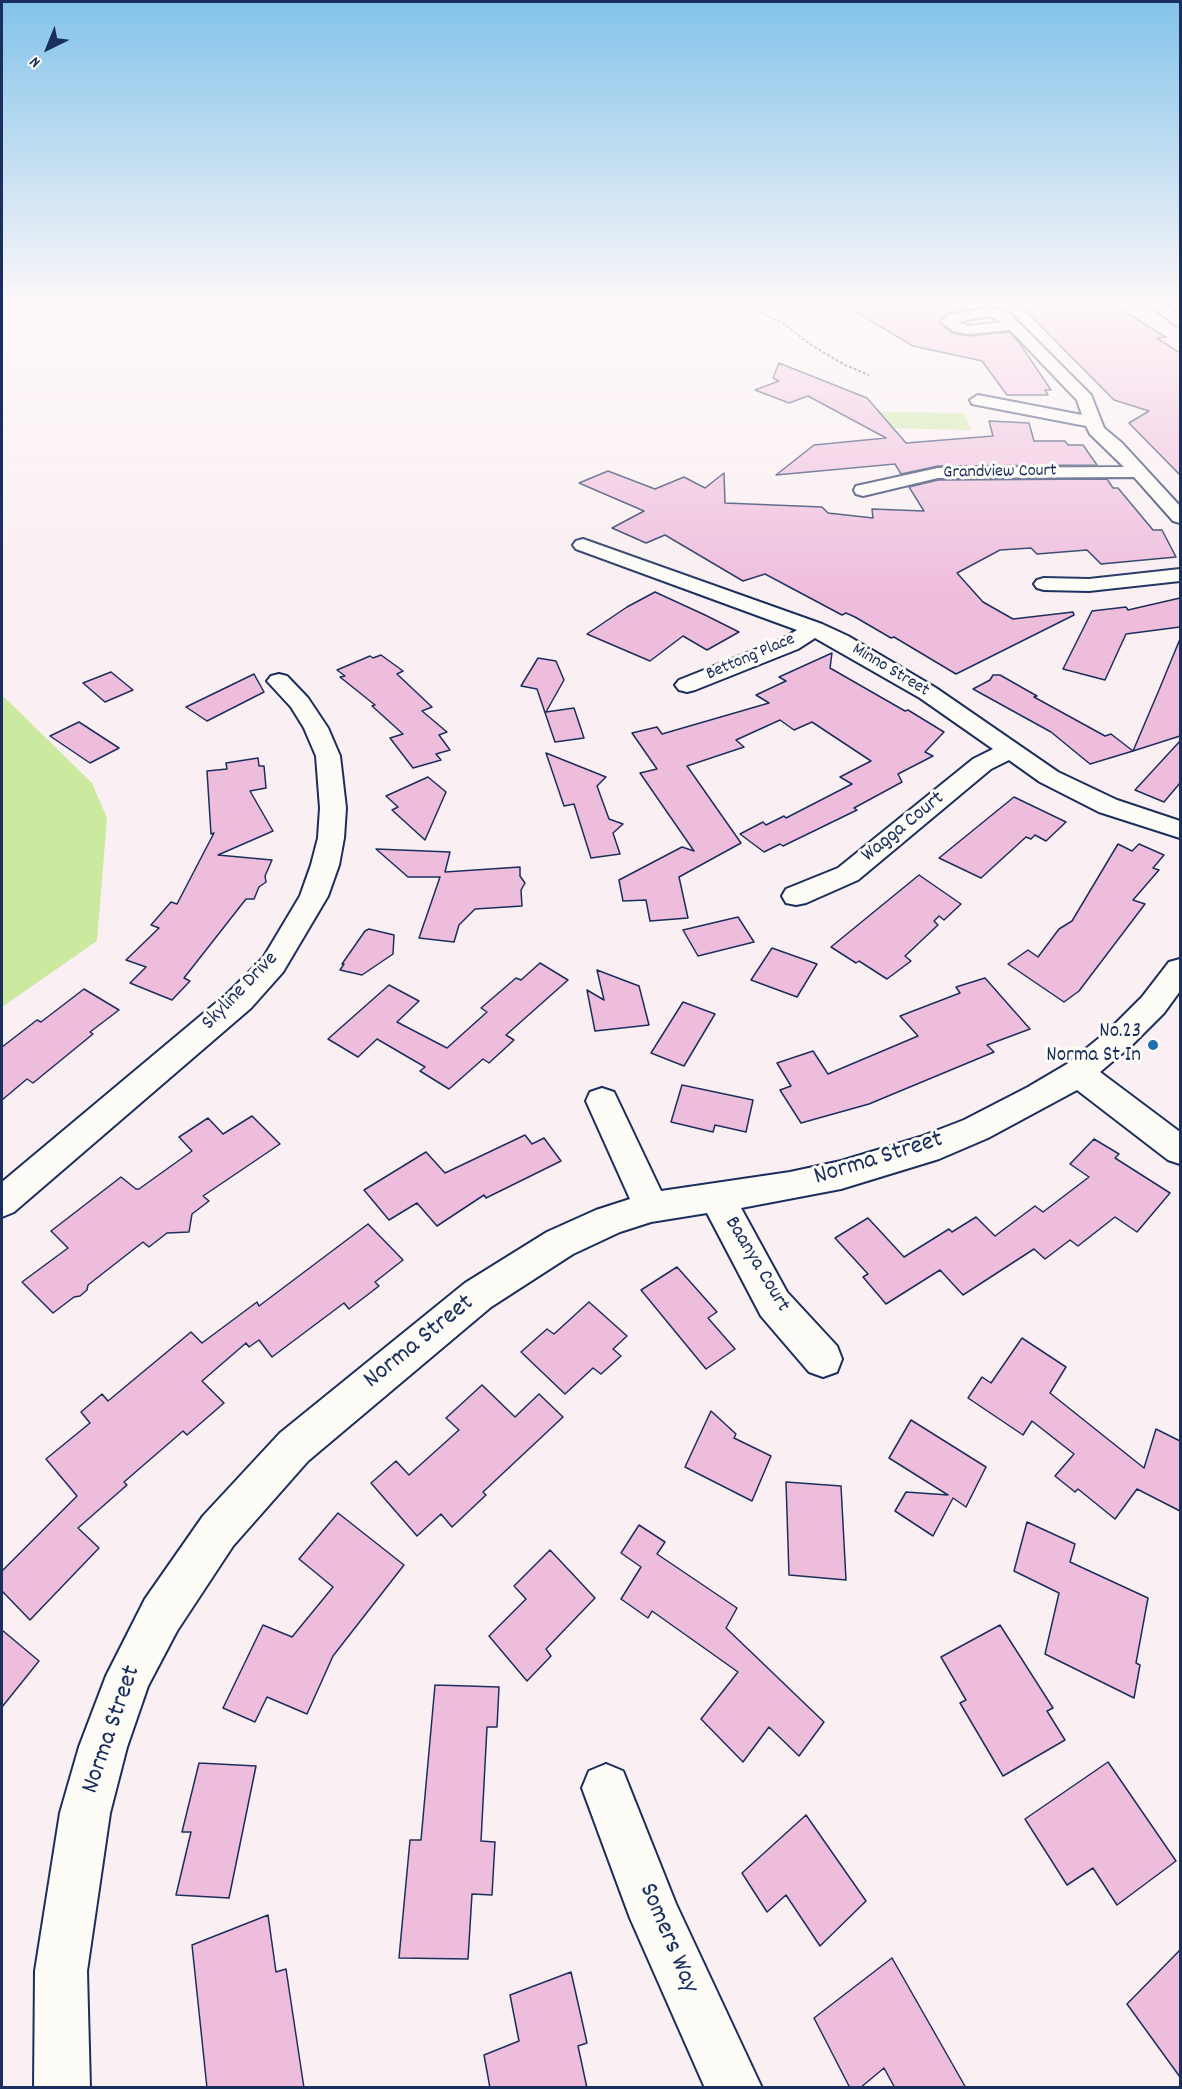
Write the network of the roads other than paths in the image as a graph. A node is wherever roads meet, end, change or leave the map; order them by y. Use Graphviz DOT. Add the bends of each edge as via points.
graph roads {
  1 [pos="981,400"];
  2 [pos="1086,400"];
  3 [pos="1092,422"];
  4 [pos="1138,472"];
  5 [pos="863,490"];
  6 [pos="1180,518"];
  7 [pos="583,545"];
  8 [pos="1180,575"];
  9 [pos="1044,584"];
  10 [pos="814,629"];
  11 [pos="279,681"];
  12 [pos="687,685"];
  13 [pos="1008,751"];
  14 [pos="1180,830"];
  15 [pos="796,897"];
  16 [pos="1180,970"];
  17 [pos="1078,1072"];
  18 [pos="602,1101"];
  19 [pos="1180,1150"];
  20 [pos="716,1196"];
  21 [pos="2,1202"];
  22 [pos="651,1207"];
  23 [pos="823,1359"];
  24 [pos="606,1788"];
  25 [pos="62,2088"];
  26 [pos="734,2088"];
  1 -- 3 [label="street"];
  2 -- 3 [label="street"];
  3 -- 4 [label="street"];
  4 -- 5 [label="street, Grandview Court" via="938,473"];
  4 -- 6 [label="street"];
  7 -- 10 [label="street, Minno Street"];
  8 -- 9 [label="street" via="1089,585"];
  10 -- 12 [label="street, Bettong Place" via="790,644"];
  10 -- 13 [label="street, Minno Street" via="891,669"];
  11 -- 21 [label="street, Skyline Drive" via="300,703 328,756 333,808 325,865 314,896 273,965 240,1000"];
  13 -- 14 [label="street, Minno Street" via="1079,793 1135,817"];
  13 -- 15 [label="street, Wagga Court" via="982,764 848,874"];
  16 -- 17 [label="street, Norma Street" via="1120,1038"];
  17 -- 19 [label="street"];
  17 -- 20 [label="street, Norma Street" via="976,1129 927,1149 841,1175"];
  18 -- 22 [label="street"];
  20 -- 22 [label="street, Norma Street"];
  20 -- 23 [label="street, Baanya Court" via="774,1304"];
  22 -- 25 [label="street, Norma Street" via="560,1243 478,1295 294,1447 252,1491 191,1568 129,1676 103,1747 85,1813 60,1971"];
  24 -- 26 [label="street, Somers Way" via="656,1918"];
}
